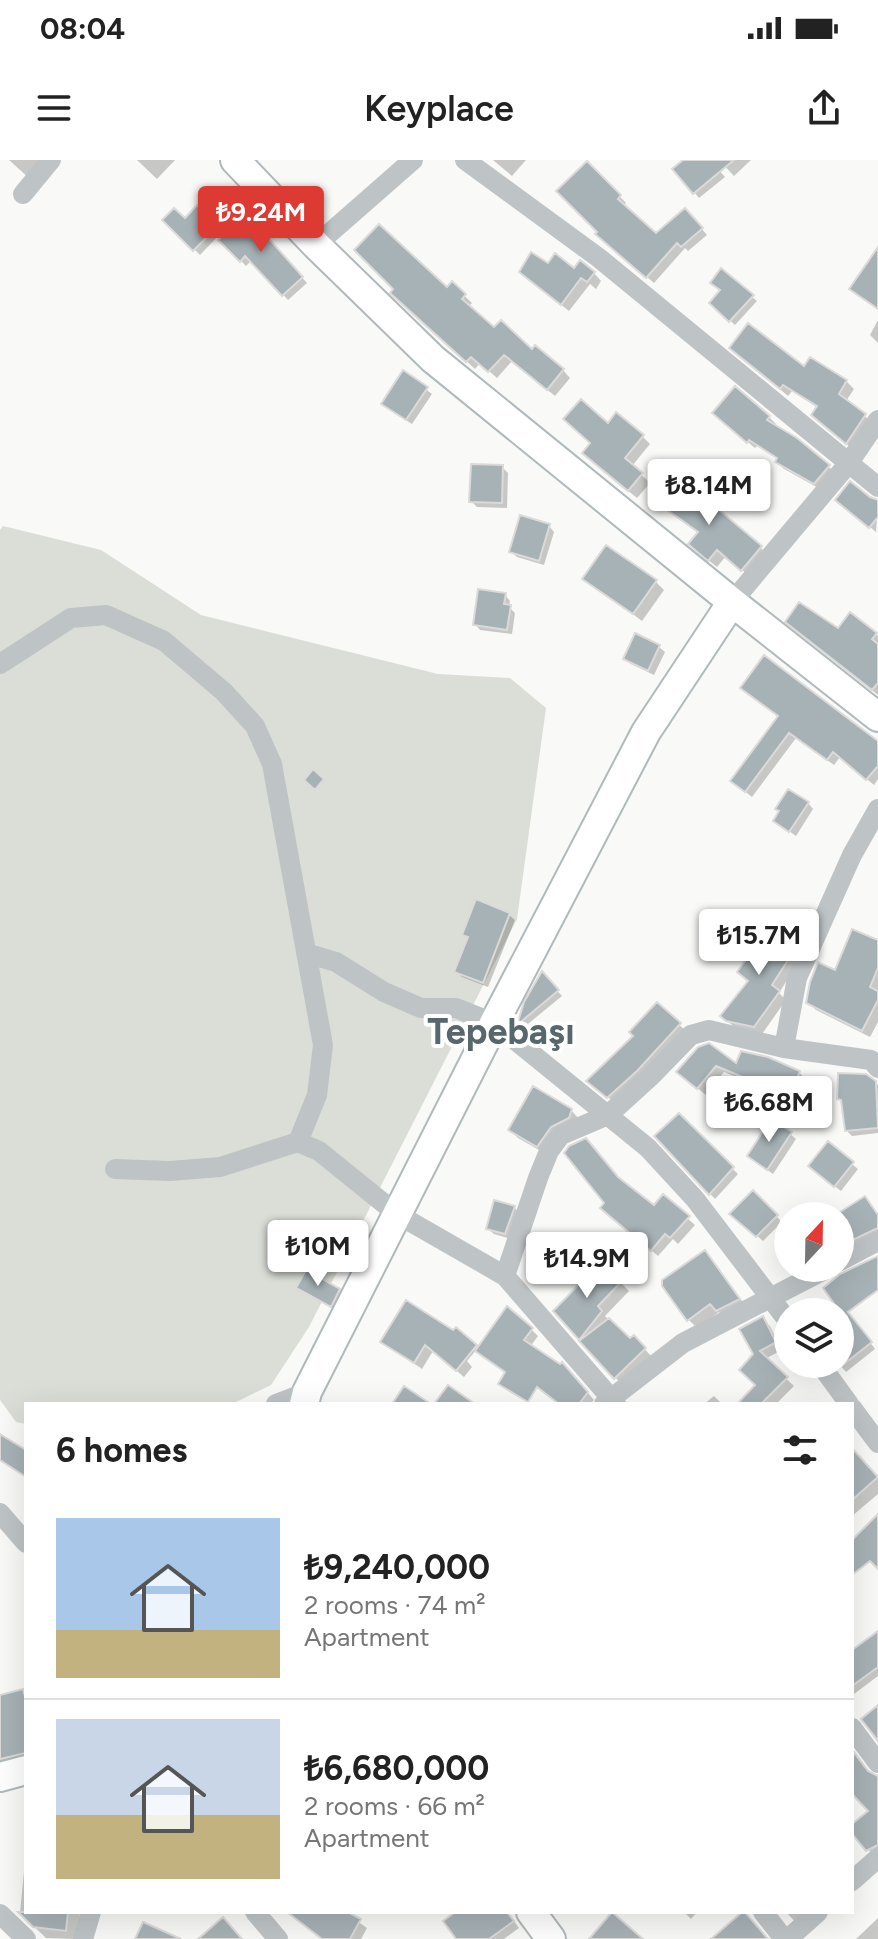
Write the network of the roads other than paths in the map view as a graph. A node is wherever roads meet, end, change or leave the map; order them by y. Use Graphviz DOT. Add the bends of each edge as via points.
graph roads {
  1 [pos="51,160"];
  2 [pos="235,160"];
  3 [pos="413,160"];
  4 [pos="465,160"];
  5 [pos="23,194"];
  6 [pos="316,245"];
  7 [pos="878,420"];
  8 [pos="848,464"];
  9 [pos="878,487"];
  10 [pos="732,602"];
  11 [pos="0,664"];
  12 [pos="878,717"];
  13 [pos="878,809"];
  14 [pos="306,953"];
  15 [pos="494,1023"];
  16 [pos="784,1048"];
  17 [pos="878,1068"];
  18 [pos="608,1115"];
  19 [pos="298,1142"];
  20 [pos="115,1169"];
  21 [pos="397,1214"];
  22 [pos="878,1241"];
  23 [pos="854,1254"];
  24 [pos="505,1276"];
  25 [pos="800,1282"];
  26 [pos="770,1297"];
  27 [pos="774,1302"];
  28 [pos="830,1378"];
  29 [pos="306,1398"];
  30 [pos="286,1402"];
  31 [pos="610,1402"];
  32 [pos="848,1402"];
  33 [pos="854,1410"];
  34 [pos="878,1443"];
  35 [pos="0,1513"];
  36 [pos="24,1541"];
  37 [pos="854,1731"];
  38 [pos="878,1763"];
  39 [pos="24,1771"];
  40 [pos="0,1777"];
  41 [pos="878,1858"];
  42 [pos="854,1879"];
  43 [pos="0,1914"];
  44 [pos="90,1914"];
  45 [pos="257,1914"];
  46 [pos="532,1914"];
  47 [pos="765,1914"];
  48 [pos="816,1914"];
  49 [pos="26,1939"];
  50 [pos="83,1939"];
  51 [pos="278,1939"];
  52 [pos="551,1939"];
  53 [pos="786,1939"];
  1 -- 5 [label="street"];
  2 -- 6 [label="street"];
  3 -- 6 [label="street"];
  4 -- 8 [label="street" via="599,258"];
  6 -- 10 [label="street" via="433,359"];
  7 -- 8 [label="street"];
  8 -- 9 [label="street"];
  8 -- 10 [label="street"];
  10 -- 12 [label="street"];
  10 -- 15 [label="street" via="646,732"];
  11 -- 14 [label="street" via="71,618 106,615 164,641 224,692 255,726 272,764"];
  13 -- 16 [label="street" via="797,978"];
  14 -- 15 [label="street" via="336,962 421,1008 456,1008"];
  14 -- 19 [label="street" via="323,1045 317,1095"];
  15 -- 18 [label="street"];
  15 -- 21 [label="street"];
  16 -- 17 [label="street" via="871,1060"];
  16 -- 18 [label="street" via="709,1030 691,1035"];
  18 -- 24 [label="street" via="561,1135 549,1151"];
  18 -- 26 [label="street" via="648,1148 695,1199"];
  19 -- 20 [label="street" via="220,1167"];
  19 -- 21 [label="street" via="319,1151"];
  21 -- 24 [label="street"];
  21 -- 29 [label="street"];
  22 -- 23 [label="street"];
  24 -- 31 [label="street"];
  25 -- 26 [label="street"];
  26 -- 27 [label="street"];
  26 -- 31 [label="street" via="683,1343"];
  28 -- 32 [label="street"];
  29 -- 30 [label="street"];
  33 -- 34 [label="street"];
  35 -- 36 [label="street"];
  37 -- 38 [label="street"];
  39 -- 40 [label="street"];
  41 -- 42 [label="street"];
  43 -- 49 [label="street"];
  44 -- 50 [label="street"];
  45 -- 51 [label="street"];
  46 -- 52 [label="street"];
  47 -- 53 [label="street"];
  48 -- 53 [label="street"];
}
